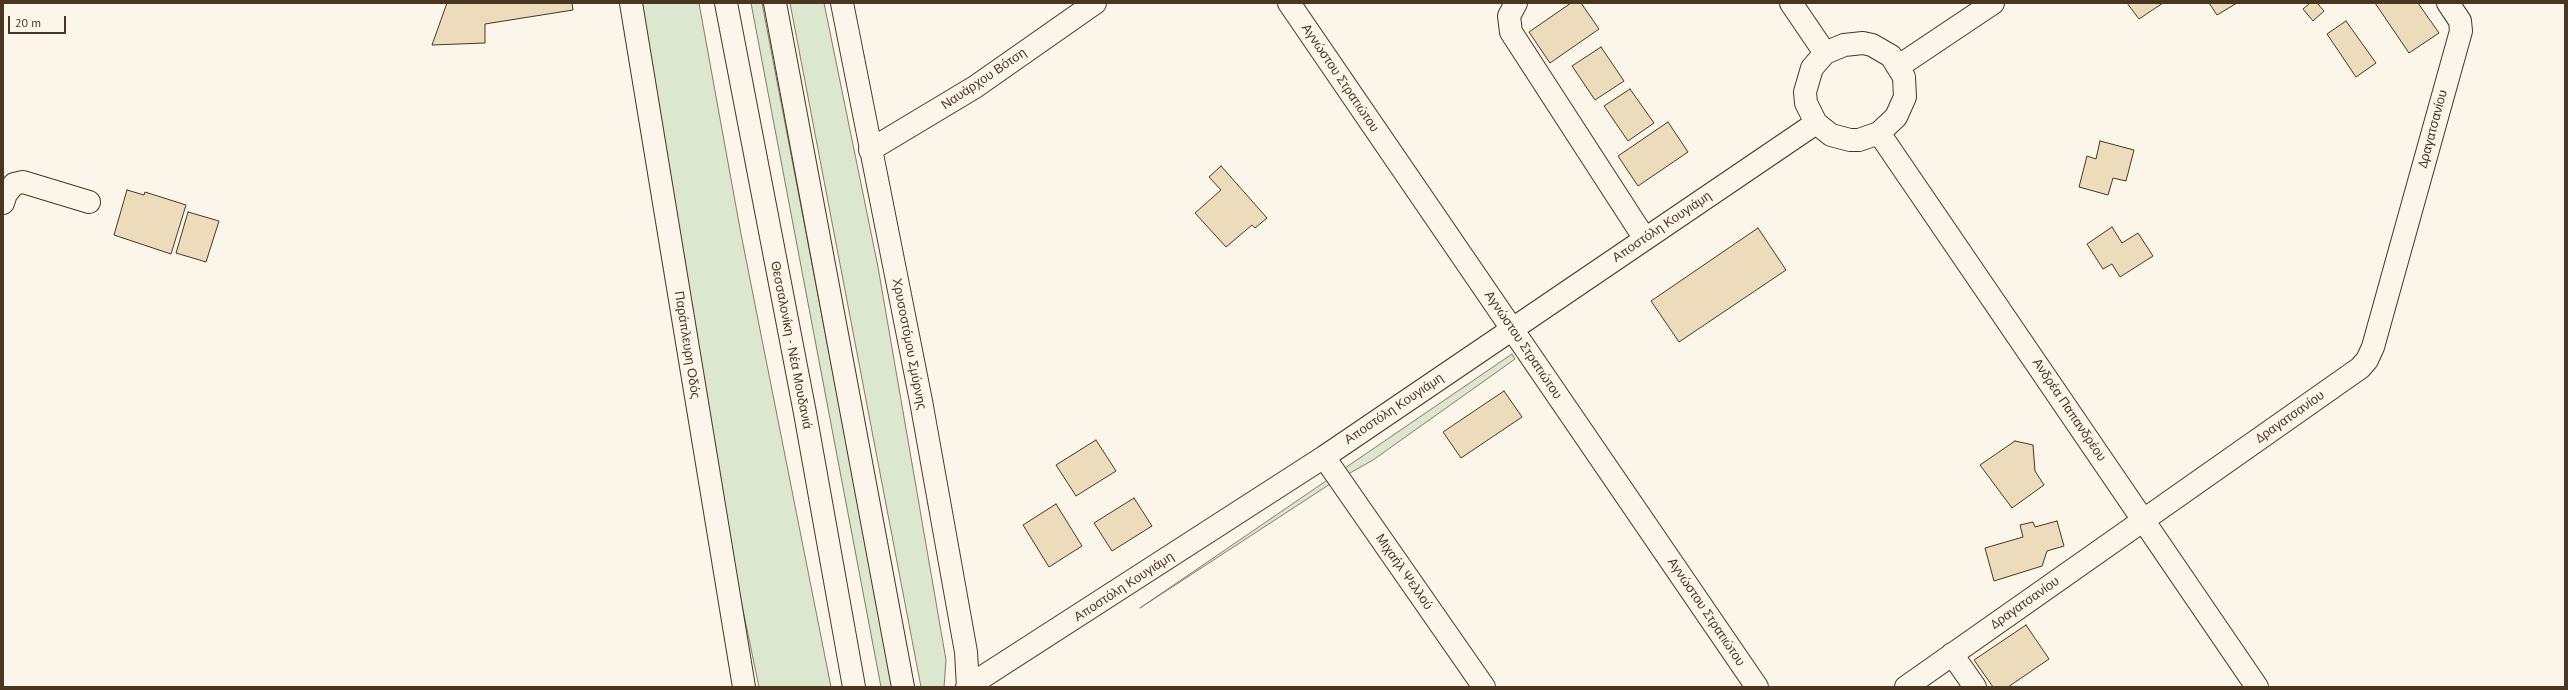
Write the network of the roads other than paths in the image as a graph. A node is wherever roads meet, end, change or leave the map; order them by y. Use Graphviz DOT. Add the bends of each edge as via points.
graph roads {
  1 [pos="631,3"];
  2 [pos="726,3"];
  3 [pos="775,3"];
  4 [pos="842,3"];
  5 [pos="1095,3"];
  6 [pos="1289,3"];
  7 [pos="1516,3"];
  8 [pos="1790,3"];
  9 [pos="1992,3"];
  10 [pos="2448,3"];
  11 [pos="1825,53"];
  12 [pos="1899,66"];
  13 [pos="1816,123"];
  14 [pos="1879,133"];
  15 [pos="870,150"];
  16 [pos="88,202"];
  17 [pos="3,203"];
  18 [pos="1645,239"];
  19 [pos="1512,329"];
  20 [pos="1324,457"];
  21 [pos="2144,520"];
  22 [pos="966,652"];
  23 [pos="1952,654"];
  24 [pos="1009,661"];
  25 [pos="744,687"];
  26 [pos="854,687"];
  27 [pos="903,687"];
  28 [pos="968,687"];
  29 [pos="1484,687"];
  30 [pos="1757,687"];
  31 [pos="1906,687"];
  32 [pos="1975,687"];
  33 [pos="2257,687"];
  1 -- 25 [label="main road, Παράπλευρη Οδός"];
  2 -- 26 [label="main road, Θεσσαλονίκη - Νέα Μουδανιά" via="805,412"];
  3 -- 27 [label="main road"];
  4 -- 15 [label="main road, Χρυσοστόμου Σμύρνης"];
  5 -- 15 [label="main road, Ναυάρχου Βότση" via="975,87"];
  6 -- 19 [label="main road, Αγνώστου Στρατιώτου"];
  7 -- 18 [label="main road" via="1509,16 1511,32"];
  8 -- 11 [label="main road"];
  9 -- 12 [label="main road"];
  10 -- 21 [label="main road, Δραγατσανίου" via="2460,21 2461,31 2373,348 2367,360 2360,368"];
  11 -- 12 [label="main road" via="1844,45 1872,45 1891,56"];
  11 -- 13 [label="main road" via="1812,68 1805,92 1806,103"];
  12 -- 14 [label="main road" via="1904,77 1905,97 1896,117"];
  13 -- 14 [label="main road" via="1831,135 1850,140 1860,140"];
  13 -- 18 [label="main road, Αποστόλη Κουγιάμη"];
  14 -- 21 [label="main road, Ανδρέα Παπανδρέου"];
  15 -- 22 [label="main road, Χρυσοστόμου Σμύρνης" via="921,401"];
  16 -- 17 [label="main road" via="23,182 14,184"];
  18 -- 19 [label="main road, Αποστόλη Κουγιάμη"];
  19 -- 20 [label="main road, Αποστόλη Κουγιάμη"];
  19 -- 30 [label="main road, Αγνώστου Στρατιώτου"];
  20 -- 24 [label="main road, Αποστόλη Κουγιάμη"];
  20 -- 29 [label="main road, Μιχαήλ Ψελλού"];
  21 -- 23 [label="main road, Δραγατσανίου"];
  21 -- 33 [label="main road, Ανδρέα Παπανδρέου"];
  22 -- 24 [label="main road" via="978,657"];
  22 -- 28 [label="main road, Χρυσοστόμου Σμύρνης"];
  23 -- 31 [label="main road, Δραγατσανίου"];
  23 -- 32 [label="main road"];
  24 -- 28 [label="main road, Αποστόλη Κουγιάμη"];
}
